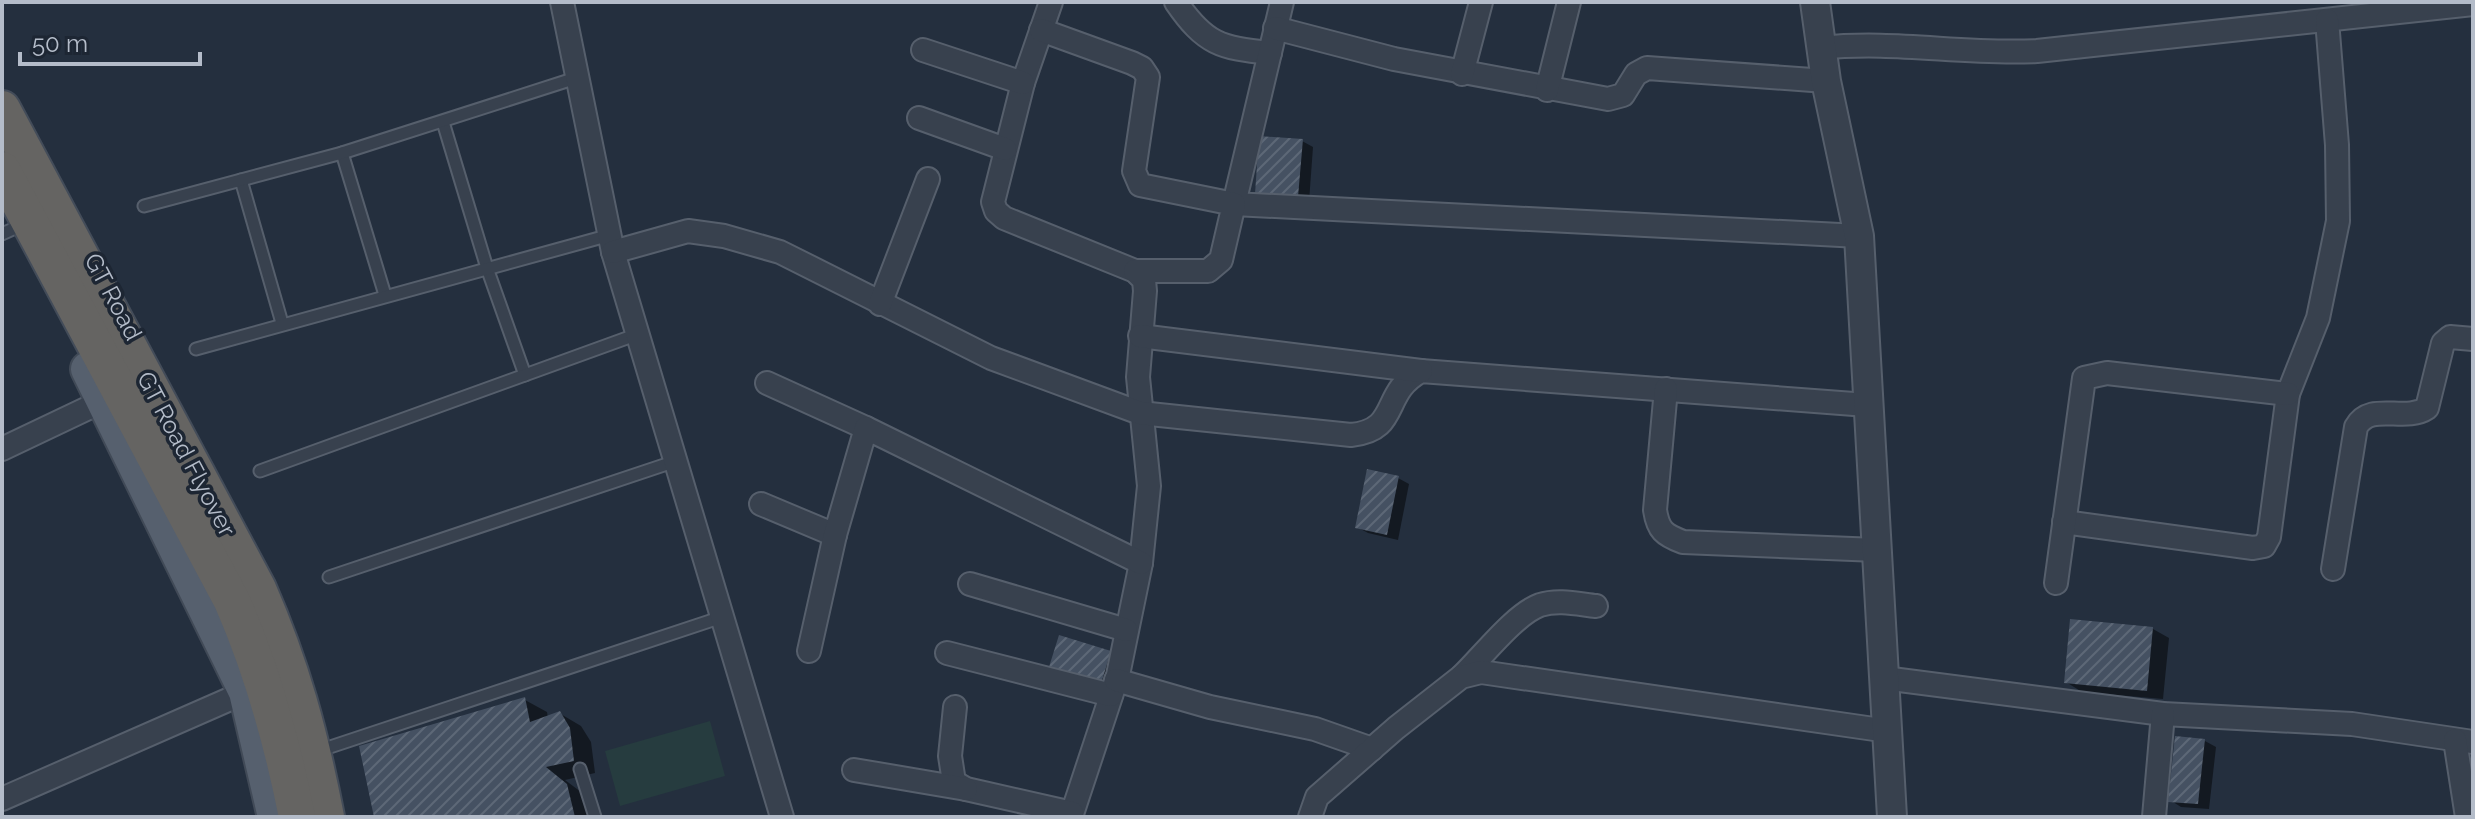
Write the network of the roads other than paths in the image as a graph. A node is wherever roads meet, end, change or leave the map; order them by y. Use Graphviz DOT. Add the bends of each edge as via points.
graph roads {
  1 [pos="562,2"];
  2 [pos="1051,2"];
  3 [pos="1176,2"];
  4 [pos="1282,2"];
  5 [pos="1481,2"];
  6 [pos="1569,2"];
  7 [pos="1815,2"];
  8 [pos="2473,4"];
  9 [pos="2327,20"];
  10 [pos="1275,28"];
  11 [pos="1041,30"];
  12 [pos="1821,48"];
  13 [pos="923,50"];
  14 [pos="1270,53"];
  15 [pos="1462,74"];
  16 [pos="576,78"];
  17 [pos="1826,81"];
  18 [pos="1023,83"];
  19 [pos="2,90"];
  20 [pos="1547,90"];
  21 [pos="2,109"];
  22 [pos="919,118"];
  23 [pos="443,122"];
  24 [pos="1005,149"];
  25 [pos="342,153"];
  26 [pos="2,170"];
  27 [pos="928,179"];
  28 [pos="241,180"];
  29 [pos="1234,204"];
  30 [pos="144,206"];
  31 [pos="6,224"];
  32 [pos="1859,236"];
  33 [pos="612,243"];
  34 [pos="487,268"];
  35 [pos="1135,271"];
  36 [pos="385,295"];
  37 [pos="880,304"];
  38 [pos="282,323"];
  39 [pos="638,334"];
  40 [pos="1140,336"];
  41 [pos="2473,339"];
  42 [pos="196,349"];
  43 [pos="1421,371"];
  44 [pos="525,375"];
  45 [pos="767,383"];
  46 [pos="1666,389"];
  47 [pos="2288,394"];
  48 [pos="105,400"];
  49 [pos="1867,405"];
  50 [pos="1140,413"];
  51 [pos="866,428"];
  52 [pos="2,449"];
  53 [pos="676,461"];
  54 [pos="260,471"];
  55 [pos="761,504"];
  56 [pos="2064,522"];
  57 [pos="835,535"];
  58 [pos="1877,550"];
  59 [pos="1141,563"];
  60 [pos="2333,569"];
  61 [pos="329,577"];
  62 [pos="2056,583"];
  63 [pos="970,584"];
  64 [pos="1596,606"];
  65 [pos="722,617"];
  66 [pos="1126,630"];
  67 [pos="809,651"];
  68 [pos="947,653"];
  69 [pos="1461,677"];
  70 [pos="1884,678"];
  71 [pos="1114,687"];
  72 [pos="246,692"];
  73 [pos="955,707"];
  74 [pos="2163,714"];
  75 [pos="1888,731"];
  76 [pos="2464,741"];
  77 [pos="324,749"];
  78 [pos="1372,749"];
  79 [pos="580,769"];
  80 [pos="854,770"];
  81 [pos="966,789"];
  82 [pos="2,799"];
  83 [pos="1071,815"];
  84 [pos="275,817"];
  85 [pos="297,817"];
  86 [pos="326,817"];
  87 [pos="338,817"];
  88 [pos="595,817"];
  89 [pos="782,817"];
  90 [pos="1310,817"];
  91 [pos="1892,817"];
  92 [pos="2154,817"];
  93 [pos="2467,817"];
  1 -- 16 [label="street"];
  2 -- 11 [label="street"];
  3 -- 14 [label="street" via="1197,32 1214,43"];
  4 -- 10 [label="street"];
  5 -- 15 [label="street"];
  6 -- 20 [label="street"];
  7 -- 12 [label="street"];
  8 -- 9 [label="street"];
  9 -- 12 [label="street" via="2023,52 1895,43"];
  9 -- 47 [label="street" via="2338,221 2318,318"];
  10 -- 14 [label="street"];
  10 -- 15 [label="street"];
  11 -- 18 [label="street"];
  11 -- 29 [label="street" via="1132,63 1148,77 1134,171 1140,185"];
  12 -- 17 [label="street"];
  13 -- 18 [label="street"];
  14 -- 29 [label="street"];
  15 -- 20 [label="street"];
  16 -- 23 [label="lane"];
  16 -- 33 [label="street"];
  17 -- 20 [label="street" via="1647,68 1617,99"];
  17 -- 32 [label="street"];
  18 -- 24 [label="street"];
  19 -- 77 [label="main road, GT Road" via="265,579 299,659"];
  21 -- 86 [label="highway, GT Road Flyover" via="258,589 288,658"];
  22 -- 24 [label="street"];
  23 -- 25 [label="lane"];
  23 -- 34 [label="lane"];
  24 -- 35 [label="street" via="993,202 996,211"];
  25 -- 28 [label="lane"];
  25 -- 36 [label="lane"];
  26 -- 85 [label="highway, GT Road Flyover" via="232,601 261,668"];
  27 -- 37 [label="street"];
  28 -- 30 [label="lane"];
  28 -- 38 [label="lane"];
  29 -- 32 [label="street"];
  29 -- 35 [label="street" via="1216,266 1208,271"];
  31 -- 48 [label="main road"];
  32 -- 49 [label="street"];
  33 -- 34 [label="lane"];
  33 -- 37 [label="street" via="688,231 724,236 780,252"];
  33 -- 39 [label="street"];
  34 -- 36 [label="lane"];
  34 -- 44 [label="lane"];
  35 -- 40 [label="street" via="1144,280 1145,291"];
  36 -- 38 [label="lane"];
  37 -- 50 [label="street" via="991,358"];
  38 -- 42 [label="lane"];
  39 -- 44 [label="lane"];
  39 -- 53 [label="street"];
  40 -- 43 [label="street"];
  40 -- 50 [label="street"];
  41 -- 60 [label="street" via="2450,337 2443,343 2427,408 2409,415 2361,418"];
  43 -- 46 [label="street"];
  43 -- 50 [label="street" via="1405,380 1385,422 1370,433"];
  44 -- 54 [label="lane"];
  45 -- 51 [label="street"];
  46 -- 49 [label="street"];
  46 -- 58 [label="street" via="1655,510 1660,530 1683,542"];
  47 -- 56 [label="street" via="2107,373 2084,378"];
  47 -- 56 [label="street" via="2264,546"];
  48 -- 52 [label="street"];
  48 -- 72 [label="main road"];
  49 -- 58 [label="street"];
  50 -- 59 [label="street" via="1149,486"];
  51 -- 57 [label="street"];
  51 -- 59 [label="street"];
  53 -- 61 [label="lane"];
  53 -- 65 [label="street"];
  55 -- 57 [label="street"];
  56 -- 62 [label="street"];
  57 -- 67 [label="street"];
  58 -- 70 [label="street"];
  59 -- 66 [label="street"];
  63 -- 66 [label="street"];
  64 -- 69 [label="street" via="1540,605"];
  65 -- 77 [label="lane"];
  65 -- 89 [label="street"];
  66 -- 71 [label="street"];
  68 -- 71 [label="street"];
  69 -- 75 [label="street" via="1507,674"];
  69 -- 78 [label="street"];
  70 -- 74 [label="street"];
  70 -- 75 [label="street"];
  71 -- 78 [label="street" via="1315,729"];
  71 -- 83 [label="street"];
  72 -- 82 [label="street"];
  72 -- 84 [label="main road"];
  73 -- 81 [label="street" via="950,774"];
  74 -- 76 [label="street" via="2352,724"];
  74 -- 92 [label="street"];
  75 -- 91 [label="street"];
  76 -- 93 [label="street"];
  77 -- 87 [label="main road, GT Road"];
  78 -- 90 [label="street" via="1317,797"];
  79 -- 88 [label="lane"];
  80 -- 81 [label="street"];
  81 -- 83 [label="street"];
}
